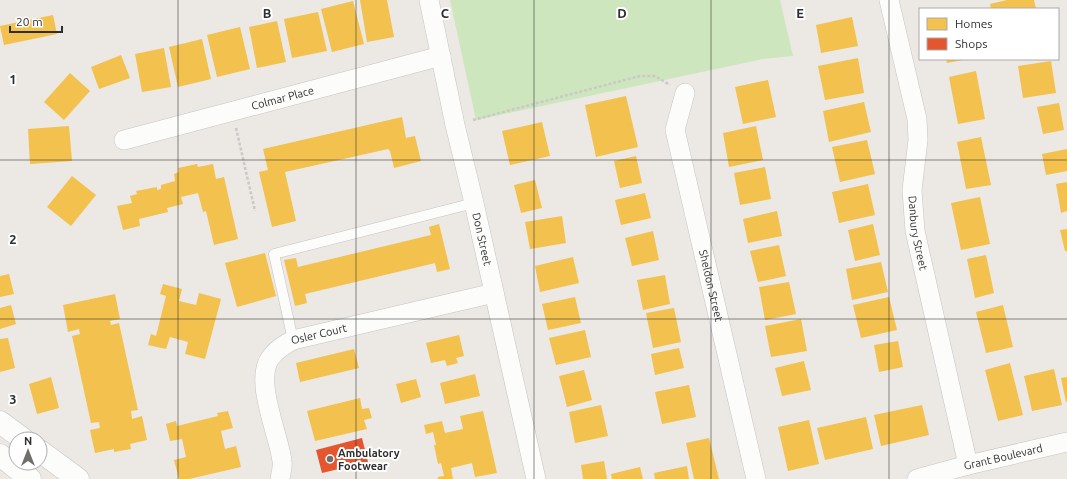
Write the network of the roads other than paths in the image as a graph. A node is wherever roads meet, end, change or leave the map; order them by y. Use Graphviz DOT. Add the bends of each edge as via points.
graph roads {
  1 [pos="428,0"];
  2 [pos="889,0"];
  3 [pos="441,56"];
  4 [pos="685,93"];
  5 [pos="124,140"];
  6 [pos="474,203"];
  7 [pos="494,293"];
  8 [pos="293,340"];
  9 [pos="0,422"];
  10 [pos="12,431"];
  11 [pos="1067,442"];
  12 [pos="0,454"];
  13 [pos="48,457"];
  14 [pos="968,465"];
  15 [pos="76,478"];
  16 [pos="30,479"];
  17 [pos="280,479"];
  18 [pos="536,479"];
  19 [pos="756,479"];
  20 [pos="917,479"];
  1 -- 3 [label="street, Don Street"];
  2 -- 14 [label="street, Danbury Street" via="916,119 918,140 912,190 915,231"];
  3 -- 5 [label="street, Colmar Place"];
  3 -- 6 [label="street, Don Street"];
  4 -- 19 [label="street, Sheldon Street" via="675,130"];
  6 -- 7 [label="street, Don Street"];
  6 -- 8 [label="lane" via="274,254"];
  7 -- 8 [label="street, Osler Court"];
  7 -- 18 [label="street, Don Street"];
  8 -- 17 [label="street, Osler Court" via="270,358 265,371 264,386 282,462"];
  9 -- 10 [label="main road"];
  11 -- 14 [label="street, Grant Boulevard"];
  12 -- 16 [label="main road"];
  13 -- 15 [label="main road"];
  14 -- 20 [label="street, Grant Boulevard"];
}
